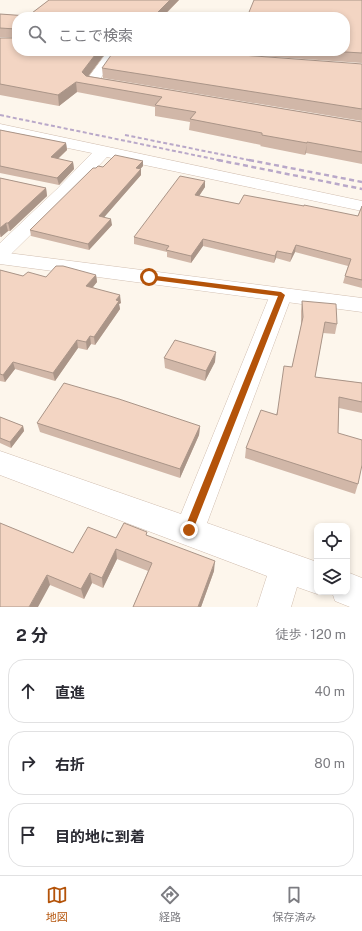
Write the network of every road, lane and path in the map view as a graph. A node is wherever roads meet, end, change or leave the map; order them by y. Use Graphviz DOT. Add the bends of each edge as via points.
graph roads {
  1 [pos="110,56"];
  2 [pos="130,88"];
  3 [pos="0,129"];
  4 [pos="104,150"];
  5 [pos="42,188"];
  6 [pos="63,193"];
  7 [pos="362,206"];
  8 [pos="0,254"];
  9 [pos="0,258"];
  10 [pos="281,295"];
  11 [pos="362,305"];
  12 [pos="0,463"];
  13 [pos="189,530"];
  14 [pos="286,567"];
  15 [pos="314,577"];
  16 [pos="350,590"];
  17 [pos="362,594"];
  18 [pos="274,607"];
  1 -- 2 [label="street" via="92,82"];
  3 -- 4 [label="street"];
  4 -- 6 [label="street"];
  4 -- 7 [label="street"];
  5 -- 6 [label="street"];
  6 -- 8 [label="street"];
  9 -- 10 [label="street"];
  10 -- 11 [label="street"];
  10 -- 13 [label="street"];
  12 -- 13 [label="street"];
  13 -- 14 [label="street"];
  14 -- 15 [label="street"];
  14 -- 18 [label="street"];
  16 -- 17 [label="street"];
}
